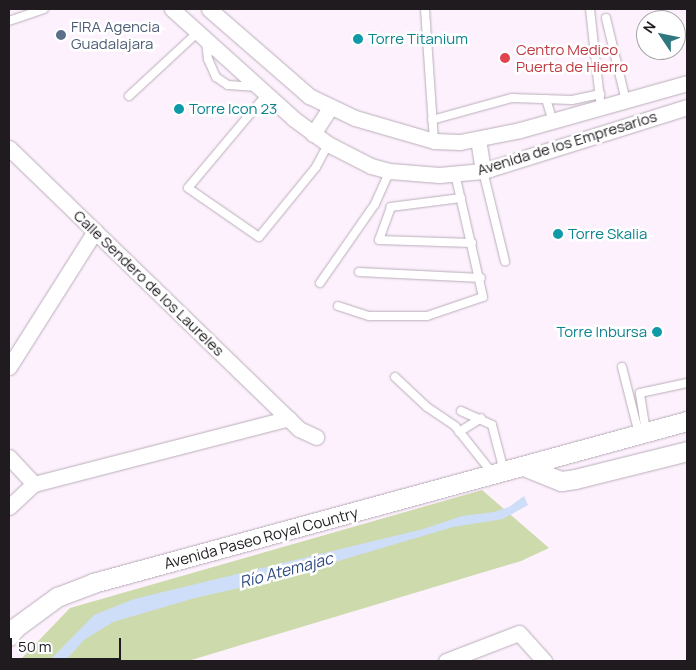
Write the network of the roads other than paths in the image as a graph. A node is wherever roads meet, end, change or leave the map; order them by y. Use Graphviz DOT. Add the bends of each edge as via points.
graph roads {
  1 [pos="44,9"];
  2 [pos="172,9"];
  3 [pos="209,9"];
  4 [pos="425,9"];
  5 [pos="590,9"];
  6 [pos="220,14"];
  7 [pos="606,18"];
  8 [pos="9,21"];
  9 [pos="202,36"];
  10 [pos="687,84"];
  11 [pos="262,91"];
  12 [pos="600,94"];
  13 [pos="129,96"];
  14 [pos="546,99"];
  15 [pos="626,101"];
  16 [pos="687,107"];
  17 [pos="330,108"];
  18 [pos="600,109"];
  19 [pos="432,120"];
  20 [pos="553,122"];
  21 [pos="314,134"];
  22 [pos="478,139"];
  23 [pos="434,141"];
  24 [pos="328,144"];
  25 [pos="9,148"];
  26 [pos="390,171"];
  27 [pos="483,171"];
  28 [pos="455,174"];
  29 [pos="461,198"];
  30 [pos="95,231"];
  31 [pos="472,243"];
  32 [pos="505,261"];
  33 [pos="360,272"];
  34 [pos="481,278"];
  35 [pos="320,283"];
  36 [pos="338,306"];
  37 [pos="9,367"];
  38 [pos="622,367"];
  39 [pos="395,377"];
  40 [pos="687,383"];
  41 [pos="461,411"];
  42 [pos="288,418"];
  43 [pos="481,418"];
  44 [pos="687,421"];
  45 [pos="459,432"];
  46 [pos="687,432"];
  47 [pos="642,433"];
  48 [pos="316,437"];
  49 [pos="687,451"];
  50 [pos="9,457"];
  51 [pos="654,460"];
  52 [pos="526,467"];
  53 [pos="500,474"];
  54 [pos="34,484"];
  55 [pos="9,507"];
  56 [pos="9,636"];
  57 [pos="446,661"];
  58 [pos="544,661"];
  1 -- 8 [label="lane"];
  2 -- 9 [label="street, Avenida de los Empresarios"];
  3 -- 6 [label="street, Avenida de los Empresarios"];
  4 -- 19 [label="lane"];
  5 -- 12 [label="lane"];
  6 -- 17 [label="street, Avenida de los Empresarios" via="285,77"];
  7 -- 15 [label="lane"];
  9 -- 11 [label="street, Avenida de los Empresarios"];
  9 -- 11 [label="lane" via="216,77 228,86"];
  9 -- 13 [label="lane"];
  10 -- 15 [label="street, Avenida de los Empresarios"];
  11 -- 21 [label="street, Avenida de los Empresarios"];
  11 -- 24 [label="lane" via="188,188 259,238 316,167"];
  12 -- 14 [label="lane" via="572,100"];
  12 -- 18 [label="lane"];
  14 -- 19 [label="lane" via="512,98"];
  14 -- 20 [label="lane"];
  15 -- 18 [label="street, Avenida de los Empresarios"];
  16 -- 27 [label="street, Avenida de los Empresarios"];
  17 -- 21 [label="street"];
  17 -- 23 [label="street, Avenida de los Empresarios" via="382,128"];
  18 -- 20 [label="street, Avenida de los Empresarios"];
  19 -- 23 [label="lane"];
  20 -- 22 [label="street, Avenida de los Empresarios"];
  21 -- 24 [label="street, Avenida de los Empresarios"];
  22 -- 23 [label="street, Avenida de los Empresarios"];
  22 -- 27 [label="street"];
  24 -- 26 [label="street, Avenida de los Empresarios" via="364,163"];
  25 -- 30 [label="street, Calle Sendero de los Laureles"];
  26 -- 28 [label="street, Avenida de los Empresarios"];
  26 -- 35 [label="lane" via="375,204"];
  27 -- 28 [label="street, Avenida de los Empresarios"];
  27 -- 32 [label="lane"];
  28 -- 29 [label="lane"];
  29 -- 31 [label="lane"];
  29 -- 31 [label="lane" via="391,207 379,240"];
  30 -- 37 [label="street"];
  30 -- 42 [label="street, Calle Sendero de los Laureles"];
  31 -- 34 [label="lane"];
  33 -- 34 [label="lane"];
  34 -- 36 [label="lane" via="483,297 427,316 369,316"];
  38 -- 47 [label="lane"];
  39 -- 45 [label="lane"];
  40 -- 47 [label="lane" via="640,394"];
  41 -- 43 [label="lane"];
  42 -- 48 [label="street, Calle Sendero de los Laureles"];
  42 -- 54 [label="street"];
  43 -- 45 [label="lane"];
  43 -- 53 [label="lane" via="492,425"];
  44 -- 47 [label="street, Avenida Paseo Royal Country"];
  45 -- 53 [label="lane"];
  46 -- 51 [label="street" via="655,444"];
  47 -- 52 [label="street, Avenida Paseo Royal Country"];
  49 -- 51 [label="street"];
  50 -- 54 [label="street"];
  51 -- 52 [label="street" via="561,481"];
  52 -- 53 [label="street, Avenida Paseo Royal Country"];
  53 -- 56 [label="street, Avenida Paseo Royal Country" via="93,583 57,597 16,626"];
  54 -- 55 [label="street"];
  57 -- 58 [label="street" via="520,633"];
}
